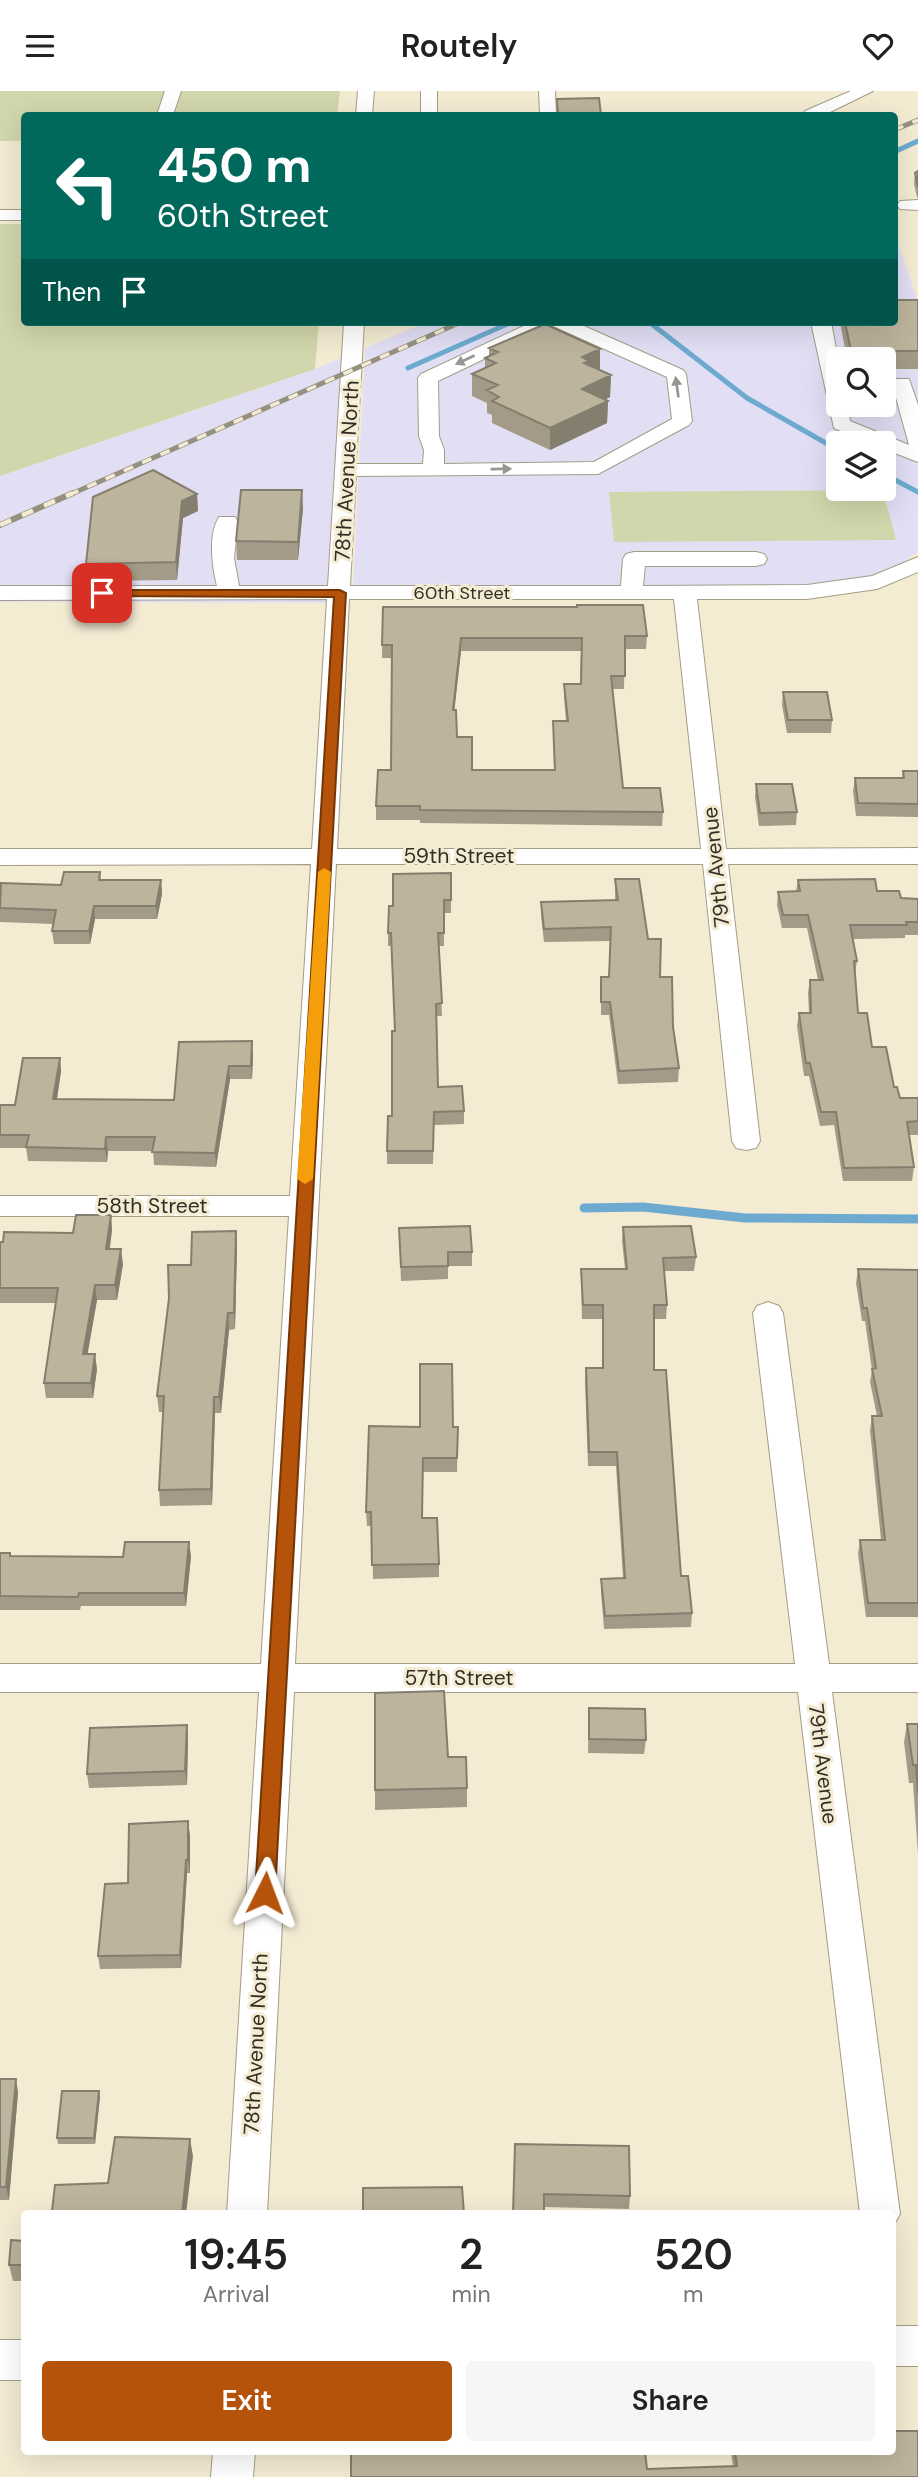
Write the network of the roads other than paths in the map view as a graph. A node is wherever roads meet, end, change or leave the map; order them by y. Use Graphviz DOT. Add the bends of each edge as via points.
graph roads {
  1 [pos="173,91"];
  2 [pos="366,91"];
  3 [pos="429,91"];
  4 [pos="547,91"];
  5 [pos="865,91"];
  6 [pos="166,112"];
  7 [pos="364,112"];
  8 [pos="429,112"];
  9 [pos="548,112"];
  10 [pos="818,112"];
  11 [pos="0,215"];
  12 [pos="21,215"];
  13 [pos="354,326"];
  14 [pos="538,326"];
  15 [pos="568,326"];
  16 [pos="822,326"];
  17 [pos="902,383"];
  18 [pos="918,443"];
  19 [pos="918,456"];
  20 [pos="433,460"];
  21 [pos="347,462"];
  22 [pos="227,522"];
  23 [pos="756,559"];
  24 [pos="918,564"];
  25 [pos="0,593"];
  26 [pos="230,593"];
  27 [pos="340,593"];
  28 [pos="632,594"];
  29 [pos="685,594"];
  30 [pos="326,855"];
  31 [pos="0,856"];
  32 [pos="918,856"];
  33 [pos="716,857"];
  34 [pos="746,1141"];
  35 [pos="0,1206"];
  36 [pos="303,1206"];
  37 [pos="768,1313"];
  38 [pos="0,1678"];
  39 [pos="277,1678"];
  40 [pos="812,1678"];
  41 [pos="918,1678"];
  42 [pos="247,2210"];
  43 [pos="879,2210"];
  44 [pos="896,2346"];
  45 [pos="918,2346"];
  46 [pos="0,2360"];
  47 [pos="21,2360"];
  48 [pos="234,2455"];
  49 [pos="232,2477"];
  1 -- 6 [label="street"];
  2 -- 7 [label="street"];
  3 -- 8 [label="street"];
  4 -- 9 [label="street"];
  5 -- 10 [label="street"];
  11 -- 12 [label="street"];
  13 -- 21 [label="street, 78th Avenue North"];
  14 -- 20 [label="street, one-way" via="428,378"];
  20 -- 15 [label="street, one-way" via="598,468 682,421 676,374"];
  16 -- 19 [label="street" via="841,424"];
  17 -- 18 [label="street"];
  20 -- 21 [label="street"];
  21 -- 27 [label="street, 78th Avenue North"];
  22 -- 26 [label="street" via="222,549"];
  23 -- 28 [label="street" via="634,559"];
  24 -- 29 [label="street, 60th Street" via="877,582 846,588"];
  25 -- 26 [label="street, 60th Street"];
  26 -- 27 [label="street, 60th Street"];
  27 -- 28 [label="street, 60th Street"];
  27 -- 30 [label="street, 78th Avenue North"];
  28 -- 29 [label="street, 60th Street"];
  29 -- 33 [label="street, 79th Avenue"];
  30 -- 31 [label="street, 59th Street"];
  30 -- 33 [label="street, 59th Street"];
  30 -- 36 [label="street, 78th Avenue North"];
  32 -- 33 [label="street, 59th Street"];
  33 -- 34 [label="street, 79th Avenue"];
  35 -- 36 [label="street, 58th Street"];
  36 -- 39 [label="street, 78th Avenue North"];
  37 -- 40 [label="street, 79th Avenue"];
  38 -- 39 [label="street, 57th Street"];
  39 -- 40 [label="street, 57th Street"];
  39 -- 42 [label="street, 78th Avenue North"];
  40 -- 41 [label="street, 57th Street"];
  40 -- 43 [label="street, 79th Avenue"];
  44 -- 45 [label="street"];
  46 -- 47 [label="street"];
  48 -- 49 [label="street"];
}
